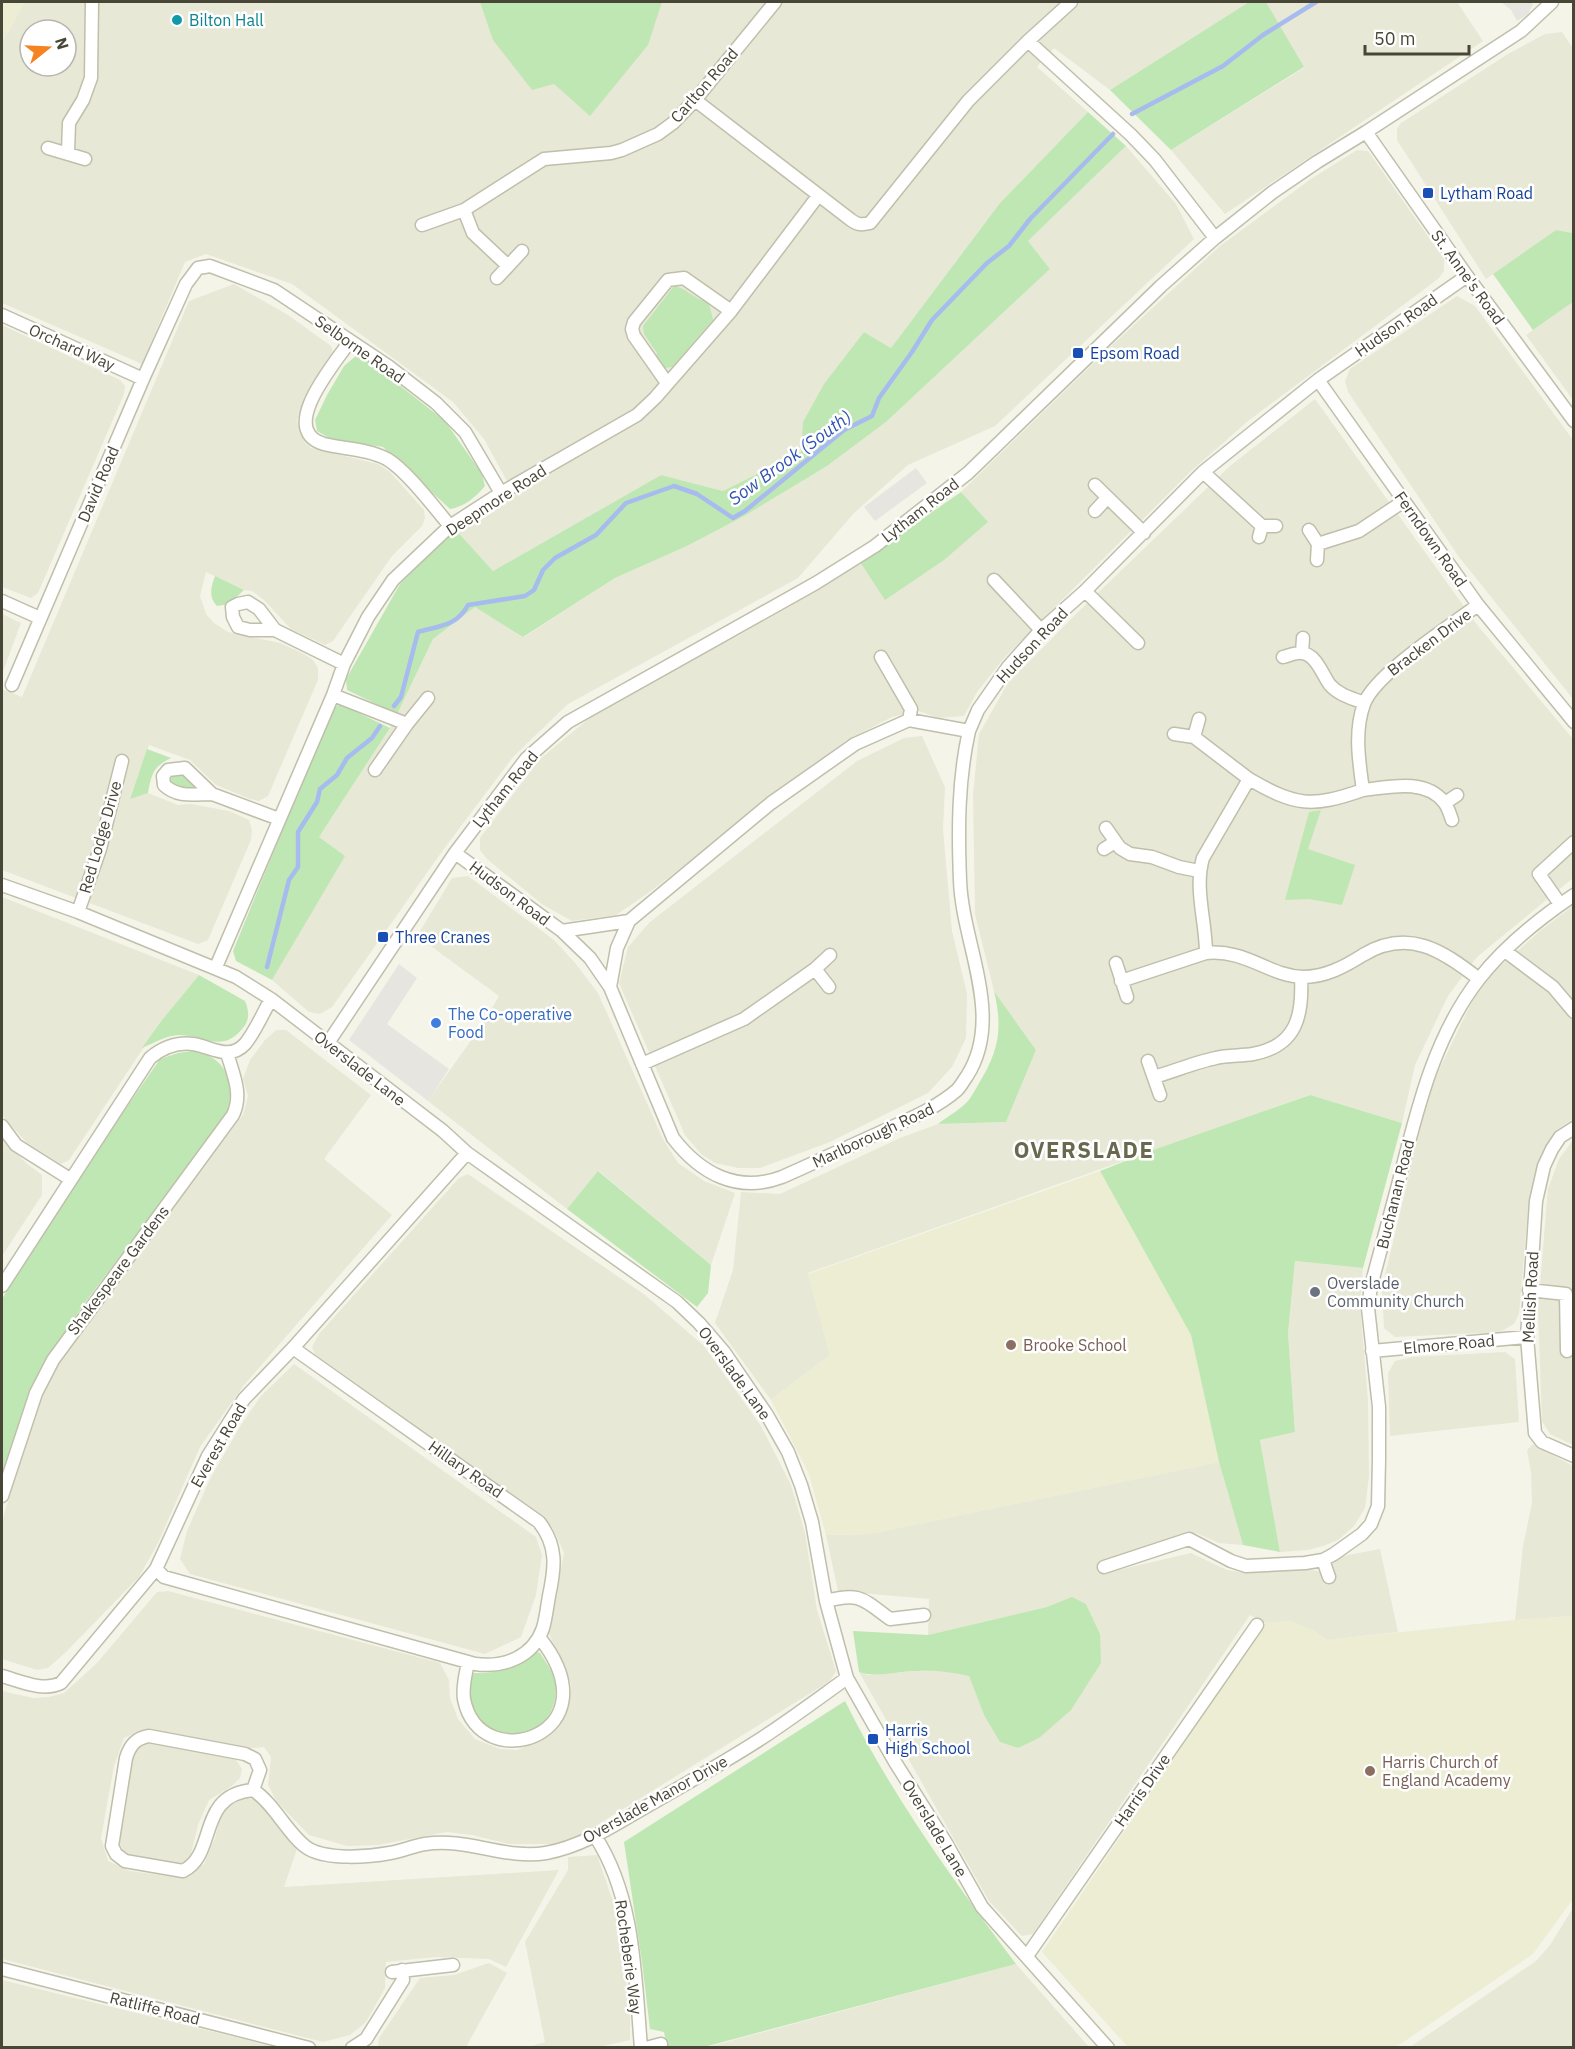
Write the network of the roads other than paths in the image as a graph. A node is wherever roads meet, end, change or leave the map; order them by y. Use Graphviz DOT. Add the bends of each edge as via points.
graph roads {
  1 [pos="92,2"];
  2 [pos="775,2"];
  3 [pos="1071,2"];
  4 [pos="1552,2"];
  5 [pos="1028,41"];
  6 [pos="695,100"];
  7 [pos="1366,132"];
  8 [pos="48,148"];
  9 [pos="68,152"];
  10 [pos="85,159"];
  11 [pos="818,196"];
  12 [pos="464,210"];
  13 [pos="422,225"];
  14 [pos="1215,238"];
  15 [pos="522,251"];
  16 [pos="507,266"];
  17 [pos="1467,276"];
  18 [pos="497,278"];
  19 [pos="186,284"];
  20 [pos="731,311"];
  21 [pos="2,315"];
  22 [pos="350,341"];
  23 [pos="143,379"];
  24 [pos="1318,380"];
  25 [pos="667,383"];
  26 [pos="1574,421"];
  27 [pos="1203,472"];
  28 [pos="1095,485"];
  29 [pos="501,493"];
  30 [pos="1107,498"];
  31 [pos="1404,501"];
  32 [pos="1095,511"];
  33 [pos="450,526"];
  34 [pos="1276,526"];
  35 [pos="1309,530"];
  36 [pos="1144,533"];
  37 [pos="1318,544"];
  38 [pos="1317,560"];
  39 [pos="994,580"];
  40 [pos="1085,591"];
  41 [pos="2,601"];
  42 [pos="1478,605"];
  43 [pos="40,618"];
  44 [pos="275,630"];
  45 [pos="1041,630"];
  46 [pos="1303,638"];
  47 [pos="1138,643"];
  48 [pos="1302,653"];
  49 [pos="881,657"];
  50 [pos="1283,657"];
  51 [pos="344,664"];
  52 [pos="12,685"];
  53 [pos="333,695"];
  54 [pos="428,698"];
  55 [pos="1364,703"];
  56 [pos="1199,719"];
  57 [pos="909,720"];
  58 [pos="1574,722"];
  59 [pos="406,724"];
  60 [pos="969,731"];
  61 [pos="1174,735"];
  62 [pos="1194,737"];
  63 [pos="122,761"];
  64 [pos="375,770"];
  65 [pos="1249,779"];
  66 [pos="1363,790"];
  67 [pos="212,794"];
  68 [pos="1457,795"];
  69 [pos="1445,803"];
  70 [pos="279,819"];
  71 [pos="1452,820"];
  72 [pos="1106,828"];
  73 [pos="1115,842"];
  74 [pos="1574,842"];
  75 [pos="1104,849"];
  76 [pos="455,853"];
  77 [pos="1200,871"];
  78 [pos="2,885"];
  79 [pos="1574,895"];
  80 [pos="1560,904"];
  81 [pos="78,912"];
  82 [pos="629,921"];
  83 [pos="562,931"];
  84 [pos="1505,951"];
  85 [pos="1206,953"];
  86 [pos="830,955"];
  87 [pos="1116,963"];
  88 [pos="216,967"];
  89 [pos="815,969"];
  90 [pos="1301,977"];
  91 [pos="1479,979"];
  92 [pos="1121,981"];
  93 [pos="610,987"];
  94 [pos="829,987"];
  95 [pos="1126,997"];
  96 [pos="271,999"];
  97 [pos="1574,1012"];
  98 [pos="328,1043"];
  99 [pos="227,1053"];
  100 [pos="1148,1061"];
  101 [pos="642,1064"];
  102 [pos="1154,1077"];
  103 [pos="1160,1095"];
  104 [pos="2,1126"];
  105 [pos="1574,1128"];
  106 [pos="467,1153"];
  107 [pos="70,1179"];
  108 [pos="2,1286"];
  109 [pos="1529,1290"];
  110 [pos="1527,1337"];
  111 [pos="293,1348"];
  112 [pos="1372,1351"];
  113 [pos="1566,1351"];
  114 [pos="1574,1456"];
  115 [pos="2,1496"];
  116 [pos="1323,1560"];
  117 [pos="1104,1567"];
  118 [pos="156,1569"];
  119 [pos="1329,1577"];
  120 [pos="826,1601"];
  121 [pos="924,1614"];
  122 [pos="1257,1624"];
  123 [pos="539,1637"];
  124 [pos="468,1662"];
  125 [pos="2,1676"];
  126 [pos="847,1678"];
  127 [pos="253,1790"];
  128 [pos="595,1836"];
  129 [pos="1027,1956"];
  130 [pos="453,1965"];
  131 [pos="2,1969"];
  132 [pos="368,2043"];
  133 [pos="661,2044"];
  134 [pos="309,2048"];
  135 [pos="352,2048"];
  136 [pos="641,2048"];
  137 [pos="646,2048"];
  138 [pos="1108,2048"];
  1 -- 9 [label="street" via="91,78 69,123"];
  2 -- 6 [label="street, Carlton Road"];
  3 -- 5 [label="street"];
  4 -- 7 [label="street, Lytham Road" via="1521,30"];
  5 -- 11 [label="street" via="968,101 870,223 859,225"];
  5 -- 14 [label="street" via="1139,143"];
  6 -- 11 [label="street"];
  6 -- 12 [label="street, Carlton Road" via="658,135 611,153 544,159"];
  7 -- 14 [label="street, Lytham Road" via="1273,192"];
  7 -- 17 [label="street, St. Anne's Road"];
  8 -- 9 [label="street"];
  9 -- 10 [label="street"];
  11 -- 20 [label="street, Deepmore Road"];
  12 -- 13 [label="street, Carlton Road"];
  12 -- 16 [label="street" via="473,233"];
  14 -- 76 [label="street, Lytham Road" via="968,473 875,546 568,722 526,759"];
  15 -- 16 [label="street"];
  16 -- 18 [label="street"];
  17 -- 24 [label="street, Hudson Road"];
  17 -- 26 [label="street, St. Anne's Road"];
  19 -- 22 [label="street, Selborne Road" via="198,268 210,266 274,290"];
  19 -- 23 [label="street, David Road"];
  20 -- 25 [label="street, Deepmore Road"];
  20 -- 25 [label="street" via="684,278 668,280 632,329"];
  21 -- 23 [label="street, Orchard Way"];
  22 -- 29 [label="street, Selborne Road" via="428,397 465,432"];
  22 -- 33 [label="street" via="316,390 305,415 308,433 318,442 387,460"];
  23 -- 43 [label="street, David Road"];
  24 -- 27 [label="street, Hudson Road"];
  24 -- 31 [label="street, Ferndown Road"];
  25 -- 29 [label="street, Deepmore Road" via="637,415"];
  27 -- 34 [label="street" via="1261,532"];
  27 -- 36 [label="street, Hudson Road"];
  28 -- 30 [label="street"];
  29 -- 33 [label="street, Deepmore Road"];
  30 -- 32 [label="street"];
  30 -- 36 [label="street"];
  31 -- 37 [label="street" via="1359,531"];
  31 -- 42 [label="street, Ferndown Road"];
  33 -- 51 [label="street, Deepmore Road" via="393,580"];
  35 -- 37 [label="street"];
  36 -- 40 [label="street, Hudson Road"];
  37 -- 38 [label="street"];
  39 -- 45 [label="street"];
  40 -- 45 [label="street, Hudson Road"];
  40 -- 47 [label="street"];
  41 -- 43 [label="street"];
  42 -- 55 [label="street, Bracken Drive" via="1380,680"];
  42 -- 58 [label="street, Ferndown Road"];
  43 -- 52 [label="street, David Road"];
  44 -- 51 [label="street"];
  45 -- 60 [label="street, Hudson Road" via="988,694"];
  46 -- 48 [label="street"];
  48 -- 50 [label="street"];
  48 -- 55 [label="street" via="1320,667 1341,693"];
  49 -- 57 [label="street" via="911,709"];
  51 -- 53 [label="street, Deepmore Road"];
  53 -- 59 [label="street"];
  53 -- 70 [label="street, Deepmore Road"];
  54 -- 59 [label="street"];
  55 -- 66 [label="street, Bracken Drive" via="1358,755"];
  56 -- 62 [label="street"];
  57 -- 60 [label="street"];
  57 -- 82 [label="street" via="855,744 771,803"];
  59 -- 64 [label="street"];
  60 -- 101 [label="street, Marlborough Road" via="960,787 960,882 984,1014 973,1066 959,1089 901,1123 782,1177 752,1183 712,1174 685,1154 673,1138"];
  61 -- 62 [label="street"];
  62 -- 65 [label="street"];
  63 -- 81 [label="street, Red Lodge Drive" via="100,849"];
  65 -- 66 [label="street" via="1276,794 1303,802 1330,801"];
  65 -- 77 [label="street" via="1203,858"];
  66 -- 69 [label="street" via="1415,786"];
  67 -- 70 [label="street"];
  68 -- 69 [label="street"];
  69 -- 71 [label="street"];
  70 -- 88 [label="street, Deepmore Road"];
  72 -- 73 [label="street"];
  73 -- 75 [label="street"];
  73 -- 77 [label="street" via="1130,854"];
  74 -- 80 [label="street" via="1539,874"];
  76 -- 83 [label="street, Hudson Road"];
  76 -- 98 [label="street, Lytham Road"];
  77 -- 85 [label="street"];
  78 -- 81 [label="street, Overslade Lane"];
  79 -- 80 [label="street, Buchanan Road"];
  80 -- 84 [label="street, Buchanan Road"];
  81 -- 88 [label="street, Overslade Lane"];
  82 -- 83 [label="street, Hudson Road"];
  82 -- 93 [label="street" via="617,948"];
  83 -- 93 [label="street, Marlborough Road" via="590,958"];
  84 -- 91 [label="street, Buchanan Road"];
  84 -- 97 [label="street" via="1553,987"];
  85 -- 90 [label="street" via="1233,954"];
  85 -- 92 [label="street"];
  86 -- 89 [label="street"];
  87 -- 92 [label="street"];
  88 -- 96 [label="street, Overslade Lane"];
  89 -- 94 [label="street"];
  89 -- 101 [label="street" via="744,1019"];
  90 -- 91 [label="street" via="1330,972 1395,943 1416,944 1444,953"];
  90 -- 102 [label="street" via="1298,1022 1279,1043 1255,1054 1219,1057"];
  91 -- 112 [label="street, Buchanan Road" via="1448,1028 1413,1125 1371,1286 1368,1308"];
  92 -- 95 [label="street"];
  93 -- 101 [label="street, Marlborough Road"];
  96 -- 98 [label="street, Overslade Lane"];
  96 -- 99 [label="street" via="245,1043"];
  98 -- 106 [label="street, Overslade Lane"];
  99 -- 107 [label="street" via="192,1044 161,1049 150,1058"];
  99 -- 115 [label="street, Shakespeare Gardens" via="237,1089 233,1115 52,1360 36,1393"];
  100 -- 102 [label="street"];
  102 -- 103 [label="street"];
  104 -- 107 [label="street" via="15,1145"];
  105 -- 109 [label="street, Mellish Road" via="1560,1137 1544,1166 1536,1202"];
  106 -- 111 [label="street, Everest Road"];
  106 -- 120 [label="street, Overslade Lane" via="677,1302 724,1352 788,1452 812,1522"];
  107 -- 108 [label="street"];
  109 -- 110 [label="street, Mellish Road"];
  109 -- 113 [label="street" via="1566,1294"];
  110 -- 112 [label="street, Elmore Road"];
  110 -- 114 [label="street, Mellish Road" via="1535,1433 1542,1442"];
  111 -- 118 [label="street, Everest Road" via="244,1399 208,1456"];
  111 -- 123 [label="street, Hillary Road" via="539,1522 550,1539 555,1561"];
  112 -- 116 [label="street, Buchanan Road" via="1379,1407 1378,1506 1362,1534"];
  116 -- 117 [label="street, Buchanan Road" via="1246,1566 1189,1539"];
  116 -- 119 [label="street"];
  118 -- 124 [label="street" via="164,1577"];
  118 -- 125 [label="street, Everest Road" via="61,1683 40,1686"];
  120 -- 121 [label="street" via="846,1596 862,1598 890,1619"];
  120 -- 126 [label="street, Overslade Lane"];
  122 -- 129 [label="street, Harris Drive"];
  123 -- 124 [label="street" via="525,1653 506,1663"];
  123 -- 124 [label="street" via="558,1671 564,1696 554,1721 528,1738 500,1738 476,1723 465,1699"];
  126 -- 128 [label="street, Overslade Manor Drive" via="763,1737"];
  126 -- 129 [label="street, Overslade Lane" via="982,1906"];
  127 -- 127 [label="street" via="260,1770 255,1759 245,1754 149,1736 140,1738 130,1747 126,1758 112,1846 125,1861 183,1872 200,1855 212,1815 227,1799"];
  127 -- 128 [label="street, Overslade Manor Drive" via="309,1849 341,1856 369,1856 455,1842 545,1853"];
  128 -- 136 [label="street, Rocheberie Way" via="608,1855 624,1904"];
  129 -- 138 [label="street, Overslade Lane"];
  130 -- 132 [label="street" via="397,1971 403,1980"];
  131 -- 134 [label="street, Ratliffe Road"];
  132 -- 135 [label="street"];
  133 -- 137 [label="street"];
}
